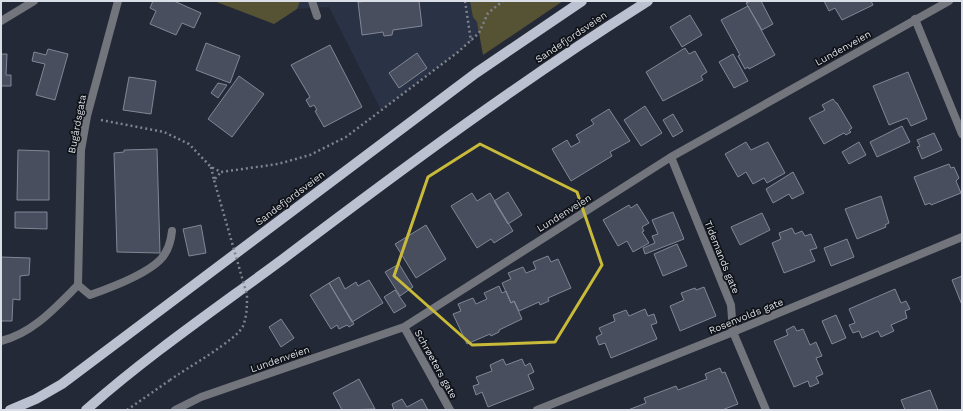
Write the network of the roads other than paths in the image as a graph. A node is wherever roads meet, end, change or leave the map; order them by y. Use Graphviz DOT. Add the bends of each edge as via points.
graph roads {
  1 [pos="34,1"];
  2 [pos="118,1"];
  3 [pos="312,1"];
  4 [pos="582,1"];
  5 [pos="648,1"];
  6 [pos="949,1"];
  7 [pos="317,16"];
  8 [pos="915,20"];
  9 [pos="1,21"];
  10 [pos="962,134"];
  11 [pos="671,157"];
  12 [pos="172,232"];
  13 [pos="962,237"];
  14 [pos="78,285"];
  15 [pos="404,327"];
  16 [pos="733,332"];
  17 [pos="1,341"];
  18 [pos="10,410"];
  19 [pos="86,410"];
  20 [pos="175,410"];
  21 [pos="450,410"];
  22 [pos="537,410"];
  23 [pos="766,410"];
  1 -- 9 [label="street"];
  2 -- 14 [label="street, Bugårdsgata" via="87,116 81,150"];
  3 -- 7 [label="street"];
  4 -- 18 [label="main road, Sandefjordsveien" via="476,73 62,384"];
  5 -- 19 [label="main road, Sandefjordsveien" via="595,34 415,160"];
  6 -- 8 [label="street, Lundenveien"];
  8 -- 10 [label="street"];
  8 -- 11 [label="street, Lundenveien"];
  11 -- 15 [label="street, Lundenveien"];
  11 -- 16 [label="street, Tidemands gate" via="731,305"];
  12 -- 14 [label="street" via="171,241 160,260 136,275 90,295"];
  13 -- 16 [label="street, Rosenvolds gate"];
  14 -- 17 [label="street" via="48,316 24,333"];
  15 -- 20 [label="street, Lundenveien" via="202,397"];
  15 -- 21 [label="street, Schrøeters gate"];
  16 -- 22 [label="street, Rosenvolds gate"];
  16 -- 23 [label="street, Tidemands gate"];
}
